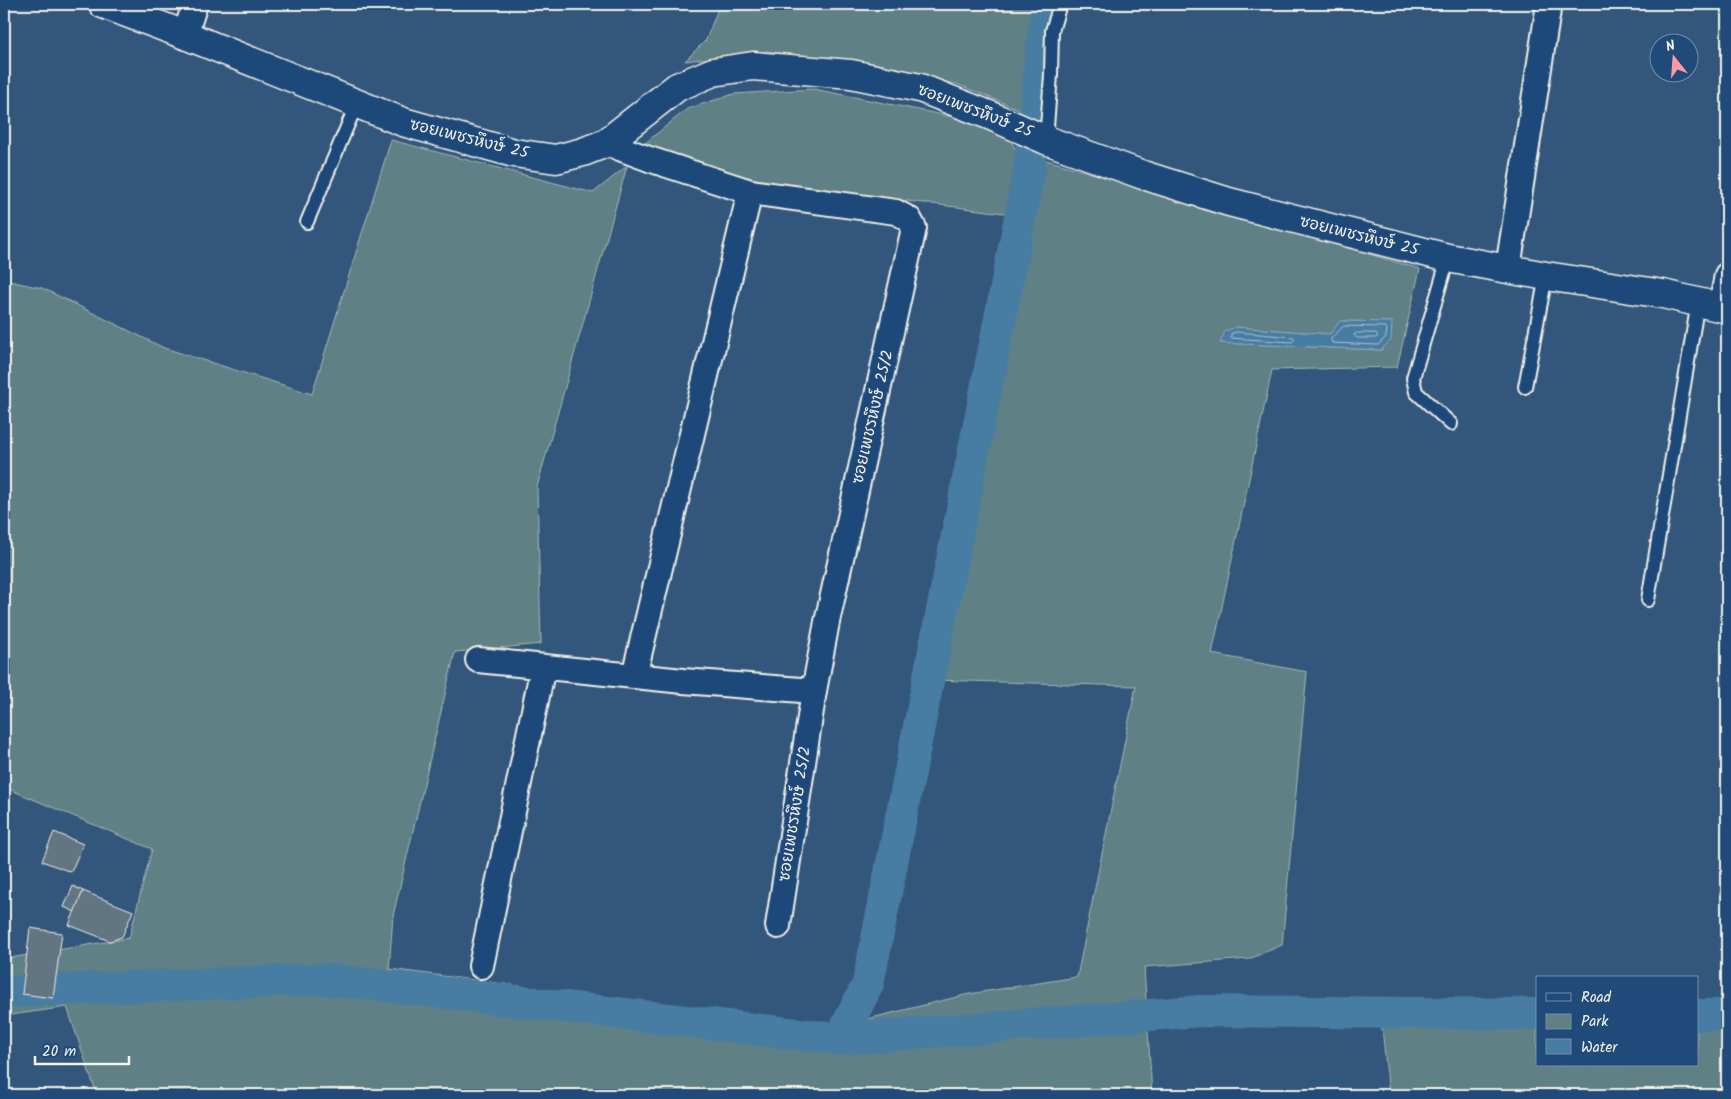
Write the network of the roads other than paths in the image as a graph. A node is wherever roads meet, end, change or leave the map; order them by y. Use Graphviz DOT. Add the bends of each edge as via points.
graph roads {
  1 [pos="103,4"];
  2 [pos="195,4"];
  3 [pos="1060,4"];
  4 [pos="1549,4"];
  5 [pos="185,35"];
  6 [pos="357,103"];
  7 [pos="1046,140"];
  8 [pos="606,143"];
  9 [pos="750,192"];
  10 [pos="307,222"];
  11 [pos="1448,258"];
  12 [pos="1508,268"];
  13 [pos="1727,275"];
  14 [pos="1546,276"];
  15 [pos="1715,306"];
  16 [pos="1525,387"];
  17 [pos="1452,424"];
  18 [pos="1648,600"];
  19 [pos="478,660"];
  20 [pos="543,667"];
  21 [pos="634,676"];
  22 [pos="814,691"];
  23 [pos="778,926"];
  24 [pos="481,966"];
  1 -- 5 [label="street, ซอยเพชรหึงษ์ 25"];
  2 -- 5 [label="street"];
  3 -- 7 [label="lane" via="1052,31"];
  4 -- 12 [label="street"];
  5 -- 6 [label="street, ซอยเพชรหึงษ์ 25"];
  6 -- 8 [label="street, ซอยเพชรหึงษ์ 25" via="403,122 514,153 556,159"];
  6 -- 10 [label="lane"];
  7 -- 8 [label="street, ซอยเพชรหึงษ์ 25" via="920,88 851,74 753,66 714,72 678,87"];
  7 -- 11 [label="street, ซอยเพชรหึงษ์ 25" via="1229,202"];
  8 -- 9 [label="street, ซอยเพชรหึงษ์ 25/2"];
  9 -- 21 [label="street"];
  9 -- 22 [label="street, ซอยเพชรหึงษ์ 25/2" via="896,212 909,219 914,228"];
  11 -- 12 [label="street, ซอยเพชรหึงษ์ 25"];
  11 -- 17 [label="lane" via="1413,378 1416,392"];
  12 -- 14 [label="street, ซอยเพชรหึงษ์ 25"];
  13 -- 15 [label="street"];
  14 -- 15 [label="street, ซอยเพชรหึงษ์ 25" via="1663,294"];
  14 -- 16 [label="lane"];
  15 -- 18 [label="lane"];
  19 -- 20 [label="street"];
  20 -- 21 [label="street"];
  20 -- 24 [label="street"];
  21 -- 22 [label="street"];
  22 -- 23 [label="street, ซอยเพชรหึงษ์ 25/2"];
}
